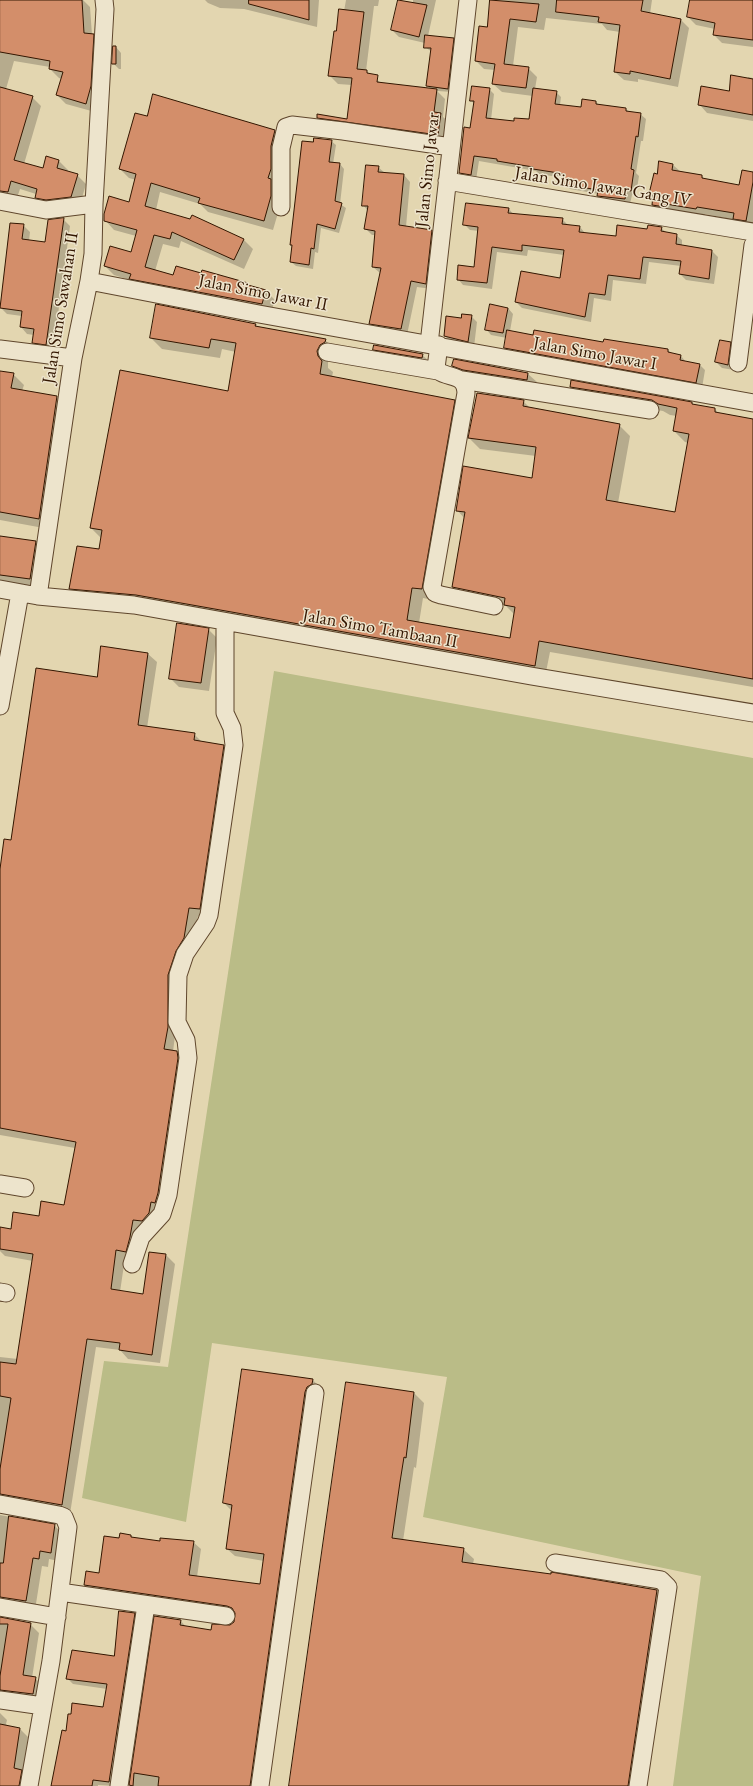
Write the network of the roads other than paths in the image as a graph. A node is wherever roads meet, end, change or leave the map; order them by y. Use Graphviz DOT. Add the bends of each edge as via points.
graph roads {
  1 [pos="104,0"];
  2 [pos="468,0"];
  3 [pos="451,147"];
  4 [pos="447,181"];
  5 [pos="0,201"];
  6 [pos="94,204"];
  7 [pos="281,206"];
  8 [pos="753,232"];
  9 [pos="753,245"];
  10 [pos="89,281"];
  11 [pos="434,345"];
  12 [pos="0,349"];
  13 [pos="327,352"];
  14 [pos="73,358"];
  15 [pos="738,363"];
  16 [pos="438,371"];
  17 [pos="462,380"];
  18 [pos="753,403"];
  19 [pos="650,410"];
  20 [pos="0,589"];
  21 [pos="20,593"];
  22 [pos="38,596"];
  23 [pos="494,606"];
  24 [pos="225,622"];
  25 [pos="0,706"];
  26 [pos="753,713"];
  27 [pos="0,1184"];
  28 [pos="25,1188"];
  29 [pos="132,1264"];
  30 [pos="315,1393"];
  31 [pos="0,1504"];
  32 [pos="555,1563"];
  33 [pos="60,1592"];
  34 [pos="146,1605"];
  35 [pos="0,1607"];
  36 [pos="226,1616"];
  37 [pos="57,1617"];
  38 [pos="0,1700"];
  39 [pos="43,1706"];
  40 [pos="29,1786"];
  41 [pos="119,1786"];
  42 [pos="260,1786"];
  43 [pos="638,1786"];
  1 -- 6 [label="street, Jalan Simo Sawahan II"];
  2 -- 3 [label="street, Jalan Simo Jawar"];
  3 -- 4 [label="street, Jalan Simo Jawar"];
  3 -- 7 [label="street" via="343,131 292,125 286,127 281,148"];
  4 -- 8 [label="street, Jalan Simo Jawar Gang IV"];
  4 -- 11 [label="street, Jalan Simo Jawar"];
  5 -- 6 [label="street" via="46,210"];
  6 -- 10 [label="street, Jalan Simo Sawahan II"];
  9 -- 15 [label="street"];
  10 -- 11 [label="street, Jalan Simo Jawar II"];
  10 -- 14 [label="street, Jalan Simo Sawahan II"];
  11 -- 16 [label="street, Jalan Simo Jawar"];
  11 -- 18 [label="street, Jalan Simo Jawar I"];
  12 -- 14 [label="street"];
  13 -- 16 [label="street"];
  14 -- 22 [label="street, Jalan Simo Sawahan II"];
  16 -- 17 [label="street"];
  17 -- 19 [label="street"];
  17 -- 23 [label="street" via="466,392 432,587 441,595"];
  20 -- 21 [label="street, Jalan Simo Tambaan II"];
  21 -- 22 [label="street, Jalan Simo Tambaan II"];
  21 -- 25 [label="street"];
  22 -- 24 [label="street, Jalan Simo Tambaan II" via="134,605"];
  24 -- 26 [label="street, Jalan Simo Tambaan II"];
  24 -- 29 [label="street" via="225,713 232,728 234,745 228,794 211,910 206,923 184,954 178,975 177,1022 186,1040 188,1058 168,1195 162,1214 140,1237"];
  27 -- 28 [label="street"];
  30 -- 42 [label="street"];
  31 -- 33 [label="street" via="64,1517 68,1528"];
  32 -- 43 [label="street" via="661,1580 668,1587"];
  33 -- 34 [label="street"];
  33 -- 37 [label="street"];
  34 -- 36 [label="street"];
  34 -- 41 [label="street"];
  35 -- 37 [label="street"];
  37 -- 39 [label="street"];
  38 -- 39 [label="street"];
  39 -- 40 [label="street"];
}
